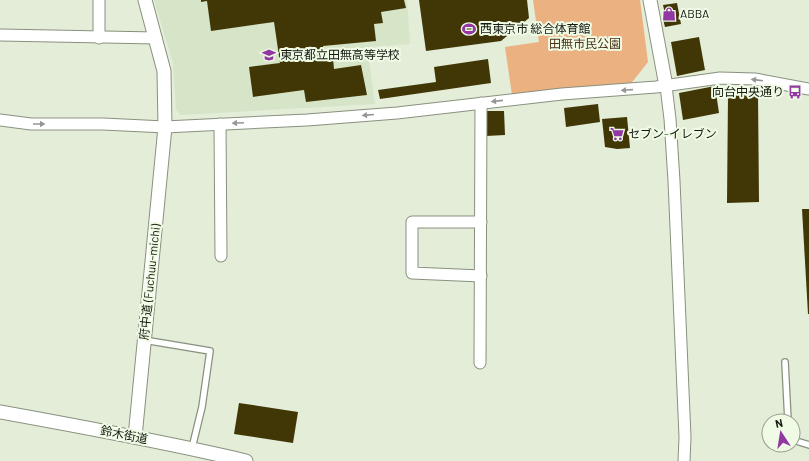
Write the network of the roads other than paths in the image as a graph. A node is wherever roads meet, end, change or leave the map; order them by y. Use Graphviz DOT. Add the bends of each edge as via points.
graph roads {
  1 [pos="99,0"];
  2 [pos="145,0"];
  3 [pos="650,0"];
  4 [pos="0,35"];
  5 [pos="99,38"];
  6 [pos="156,38"];
  7 [pos="666,86"];
  8 [pos="809,89"];
  9 [pos="481,103"];
  10 [pos="0,120"];
  11 [pos="220,124"];
  12 [pos="165,127"];
  13 [pos="481,222"];
  14 [pos="221,256"];
  15 [pos="480,276"];
  16 [pos="144,340"];
  17 [pos="785,362"];
  18 [pos="480,363"];
  19 [pos="0,412"];
  20 [pos="788,413"];
  21 [pos="135,436"];
  22 [pos="192,448"];
  23 [pos="243,461"];
  24 [pos="684,461"];
  1 -- 5 [label="street"];
  2 -- 6 [label="street, 府中道 (Fuchuu-michi)"];
  3 -- 7 [label="street"];
  4 -- 5 [label="street"];
  5 -- 6 [label="street"];
  6 -- 12 [label="street, 府中道 (Fuchuu-michi)" via="164,71"];
  8 -- 7 [label="street, one-way" via="755,79 720,78"];
  7 -- 9 [label="street, one-way"];
  7 -- 24 [label="street" via="674,181"];
  9 -- 11 [label="street, one-way" via="337,118"];
  9 -- 13 [label="street"];
  10 -- 12 [label="street, one-way" via="31,124"];
  11 -- 12 [label="street"];
  11 -- 14 [label="street"];
  12 -- 16 [label="street, 府中道 (Fuchuu-michi)"];
  13 -- 15 [label="street"];
  13 -- 15 [label="street" via="412,222 412,273"];
  15 -- 18 [label="street"];
  16 -- 21 [label="street, 府中道 (Fuchuu-michi)"];
  16 -- 22 [label="lane" via="210,351 202,407"];
  17 -- 20 [label="lane"];
  19 -- 21 [label="street, 鈴木街道"];
  21 -- 22 [label="street, 鈴木街道"];
  22 -- 23 [label="street, 鈴木街道"];
}
